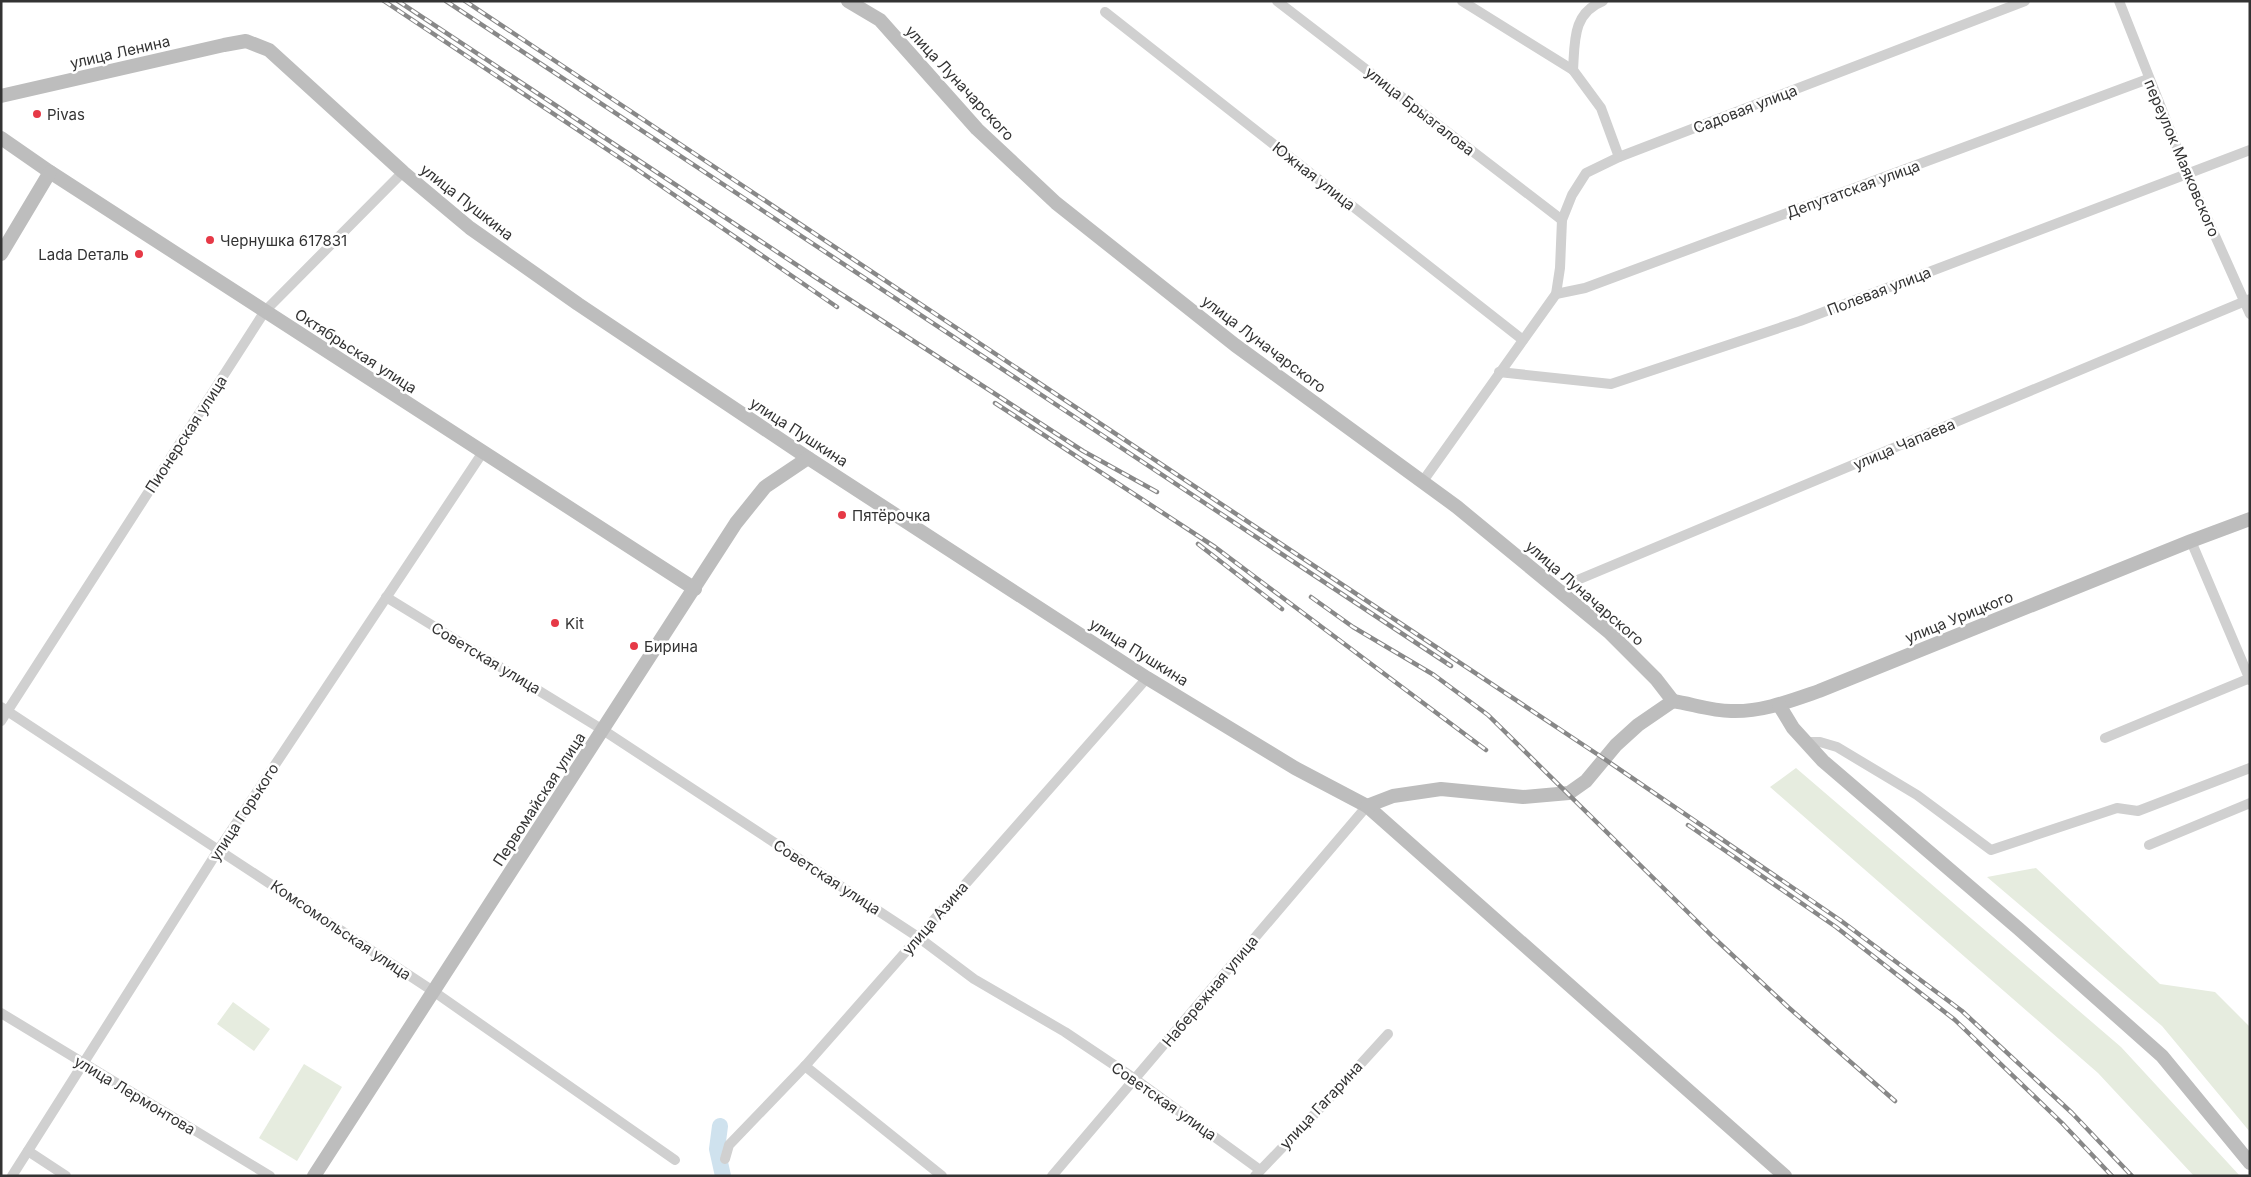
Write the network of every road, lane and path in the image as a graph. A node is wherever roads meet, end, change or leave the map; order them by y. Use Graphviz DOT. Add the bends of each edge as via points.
graph roads {
  1 [pos="848,1"];
  2 [pos="1278,1"];
  3 [pos="1462,1"];
  4 [pos="1603,1"];
  5 [pos="2025,1"];
  6 [pos="2119,1"];
  7 [pos="1105,12"];
  8 [pos="246,41"];
  9 [pos="1573,70"];
  10 [pos="2148,79"];
  11 [pos="1,96"];
  12 [pos="1,138"];
  13 [pos="2250,150"];
  14 [pos="1619,157"];
  15 [pos="50,172"];
  16 [pos="403,172"];
  17 [pos="2187,173"];
  18 [pos="1562,220"];
  19 [pos="1,254"];
  20 [pos="1556,294"];
  21 [pos="2247,300"];
  22 [pos="265,311"];
  23 [pos="2250,314"];
  24 [pos="1523,340"];
  25 [pos="1499,372"];
  26 [pos="483,452"];
  27 [pos="808,458"];
  28 [pos="1422,482"];
  29 [pos="2250,519"];
  30 [pos="2191,541"];
  31 [pos="696,589"];
  32 [pos="1563,593"];
  33 [pos="386,597"];
  34 [pos="1147,678"];
  35 [pos="2250,679"];
  36 [pos="1673,701"];
  37 [pos="1779,705"];
  38 [pos="5,709"];
  39 [pos="1,721"];
  40 [pos="603,730"];
  41 [pos="2105,738"];
  42 [pos="1804,742"];
  43 [pos="2250,768"];
  44 [pos="2250,804"];
  45 [pos="1367,806"];
  46 [pos="2149,845"];
  47 [pos="219,849"];
  48 [pos="918,937"];
  49 [pos="433,991"];
  50 [pos="1,1013"];
  51 [pos="1388,1034"];
  52 [pos="82,1062"];
  53 [pos="806,1066"];
  54 [pos="1134,1079"];
  55 [pos="28,1151"];
  56 [pos="725,1159"];
  57 [pos="675,1160"];
  58 [pos="2250,1163"];
  59 [pos="1257,1173"];
  60 [pos="12,1176"];
  61 [pos="66,1176"];
  62 [pos="270,1176"];
  63 [pos="314,1176"];
  64 [pos="942,1176"];
  65 [pos="1052,1176"];
  66 [pos="1785,1176"];
  1 -- 28 [label="street, улица Луначарского" via="880,20 977,129 1056,203 1235,345"];
  2 -- 18 [label="street, улица Брызгалова"];
  3 -- 9 [label="street"];
  4 -- 9 [label="street" via="1590,6 1576,27"];
  5 -- 14 [label="street, Садовая улица"];
  6 -- 10 [label="street, переулок Маяковского"];
  7 -- 24 [label="street, Южная улица"];
  8 -- 11 [label="street, улица Ленина"];
  8 -- 16 [label="street, улица Пушкина" via="269,50"];
  9 -- 14 [label="street" via="1600,108"];
  10 -- 17 [label="street, переулок Маяковского"];
  10 -- 20 [label="street, Депутатская улица" via="1584,288"];
  12 -- 15 [label="street, Октябрьская улица"];
  13 -- 17 [label="street, Полевая улица"];
  14 -- 18 [label="street, Садовая улица" via="1586,173"];
  15 -- 19 [label="street"];
  15 -- 22 [label="street, Октябрьская улица"];
  16 -- 22 [label="street, Пионерская улица"];
  16 -- 27 [label="street, улица Пушкина" via="470,228"];
  17 -- 21 [label="street, переулок Маяковского"];
  17 -- 25 [label="street, Полевая улица" via="1800,321 1611,384"];
  18 -- 20 [label="street, Садовая улица"];
  20 -- 24 [label="street"];
  21 -- 23 [label="street, переулок Маяковского"];
  21 -- 32 [label="street, улица Чапаева" via="1575,581"];
  22 -- 26 [label="street, Октябрьская улица"];
  22 -- 38 [label="street, Пионерская улица"];
  24 -- 25 [label="street"];
  25 -- 28 [label="street"];
  26 -- 31 [label="street, Октябрьская улица"];
  26 -- 33 [label="street, улица Горького"];
  27 -- 31 [label="street, Первомайская улица" via="765,487 752,501"];
  27 -- 34 [label="street, улица Пушкина"];
  28 -- 32 [label="street, улица Луначарского"];
  29 -- 30 [label="street, улица Урицкого"];
  30 -- 35 [label="street"];
  30 -- 37 [label="street, улица Урицкого"];
  31 -- 40 [label="street, Первомайская улица"];
  32 -- 36 [label="street, улица Луначарского" via="1609,632"];
  33 -- 40 [label="street, Советская улица"];
  33 -- 47 [label="street, улица Горького"];
  34 -- 45 [label="street, улица Пушкина" via="1295,768"];
  34 -- 48 [label="street, улица Азина"];
  35 -- 41 [label="street"];
  36 -- 37 [label="street, улица Урицкого" via="1730,712"];
  36 -- 45 [label="street" via="1638,724 1616,744 1586,781 1569,793 1524,797 1441,789 1393,796"];
  37 -- 42 [label="street"];
  38 -- 39 [label="street, Пионерская улица"];
  38 -- 47 [label="street, Комсомольская улица"];
  40 -- 48 [label="street, Советская улица"];
  40 -- 49 [label="street, Первомайская улица"];
  42 -- 43 [label="street" via="1837,747 1917,795 1991,850 2117,808 2138,811"];
  42 -- 58 [label="street" via="2162,1056"];
  44 -- 46 [label="street"];
  45 -- 54 [label="street, Набережная улица"];
  45 -- 66 [label="street, улица Пушкина"];
  47 -- 49 [label="street, Комсомольская улица"];
  47 -- 52 [label="street, улица Горького"];
  48 -- 53 [label="street, улица Азина"];
  48 -- 54 [label="street, Советская улица" via="974,979 1065,1032"];
  49 -- 57 [label="street, Комсомольская улица"];
  49 -- 63 [label="street, Первомайская улица"];
  50 -- 52 [label="street, улица Лермонтова"];
  51 -- 59 [label="street, улица Гагарина"];
  52 -- 55 [label="street, улица Горького"];
  52 -- 62 [label="street, улица Лермонтова"];
  53 -- 56 [label="street, улица Азина" via="729,1145"];
  53 -- 64 [label="street"];
  54 -- 59 [label="street, Советская улица"];
  54 -- 65 [label="street, Набережная улица"];
  55 -- 60 [label="street, улица Горького"];
  55 -- 61 [label="street"];
}
